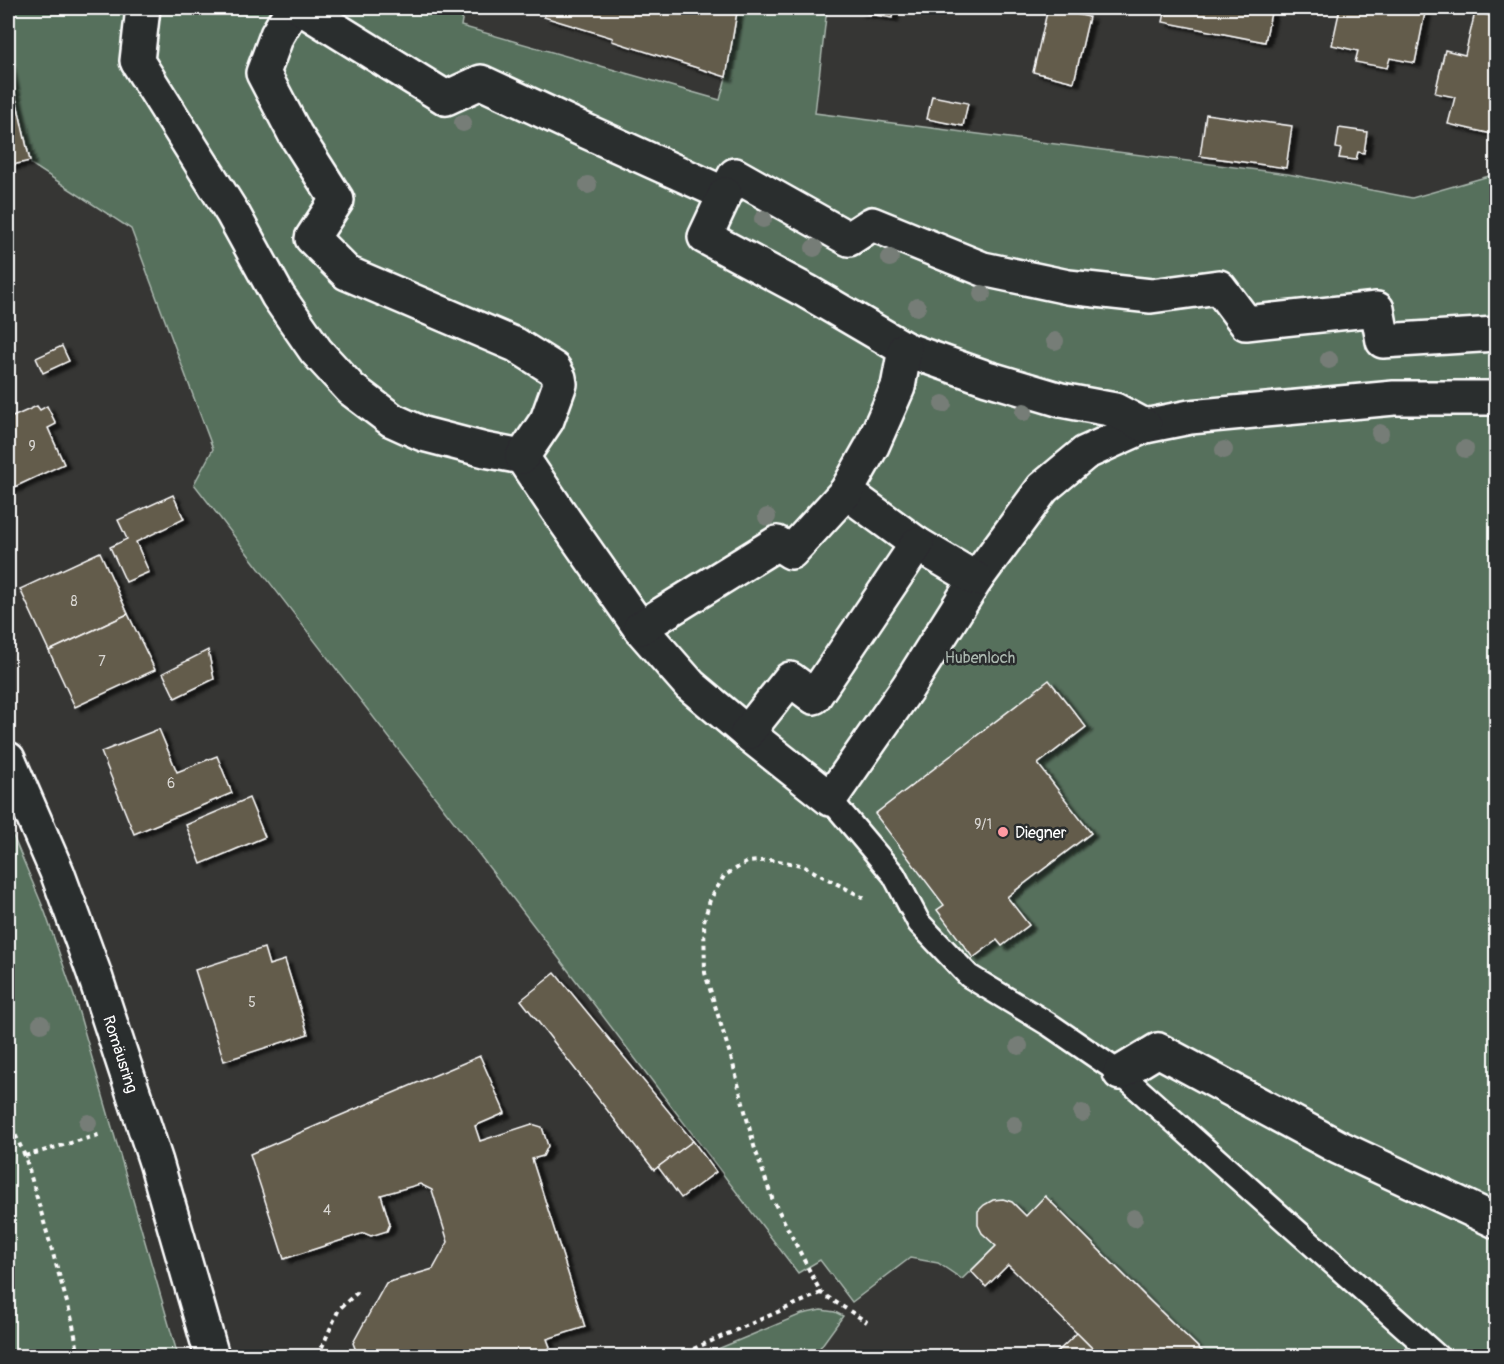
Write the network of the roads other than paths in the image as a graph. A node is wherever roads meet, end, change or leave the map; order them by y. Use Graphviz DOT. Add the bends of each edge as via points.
graph roads {
  1 [pos="143,8"];
  2 [pos="293,8"];
  3 [pos="301,8"];
  4 [pos="724,194"];
  5 [pos="1497,334"];
  6 [pos="905,349"];
  7 [pos="1497,398"];
  8 [pos="1145,426"];
  9 [pos="522,457"];
  10 [pos="846,492"];
  11 [pos="917,544"];
  12 [pos="976,579"];
  13 [pos="640,628"];
  14 [pos="747,733"];
  15 [pos="8,759"];
  16 [pos="830,799"];
  17 [pos="1120,1073"];
  18 [pos="1497,1221"];
  19 [pos="212,1356"];
  20 [pos="1437,1356"];
  1 -- 9 [label="street" via="137,61 233,214 278,296 316,351 351,389 392,420 423,434"];
  2 -- 9 [label="street" via="277,34 262,73 337,200 312,238 347,273 516,345 554,369 560,384 547,420"];
  3 -- 4 [label="street" via="446,98 481,82"];
  4 -- 5 [label="street" via="735,175 849,239 872,224 982,269 1068,287 1151,296 1219,286 1246,323 1377,309 1383,341"];
  4 -- 6 [label="street" via="705,237"];
  6 -- 8 [label="street" via="1040,394 1115,410"];
  6 -- 10 [label="street" via="898,387"];
  7 -- 8 [label="street" via="1394,398 1190,417"];
  8 -- 12 [label="street" via="1085,453 1043,488"];
  9 -- 13 [label="street"];
  10 -- 11 [label="street"];
  10 -- 13 [label="street" via="792,552 777,543"];
  11 -- 12 [label="street"];
  11 -- 14 [label="street" via="814,697 790,679"];
  12 -- 16 [label="street" via="908,687"];
  13 -- 14 [label="street" via="690,685"];
  14 -- 16 [label="street"];
  15 -- 19 [label="street, Romäusring" via="57,872 94,973 156,1162"];
  16 -- 17 [label="lane" via="894,875 919,923 969,976"];
  17 -- 18 [label="street" via="1158,1050 1338,1147"];
  17 -- 20 [label="lane"];
}
